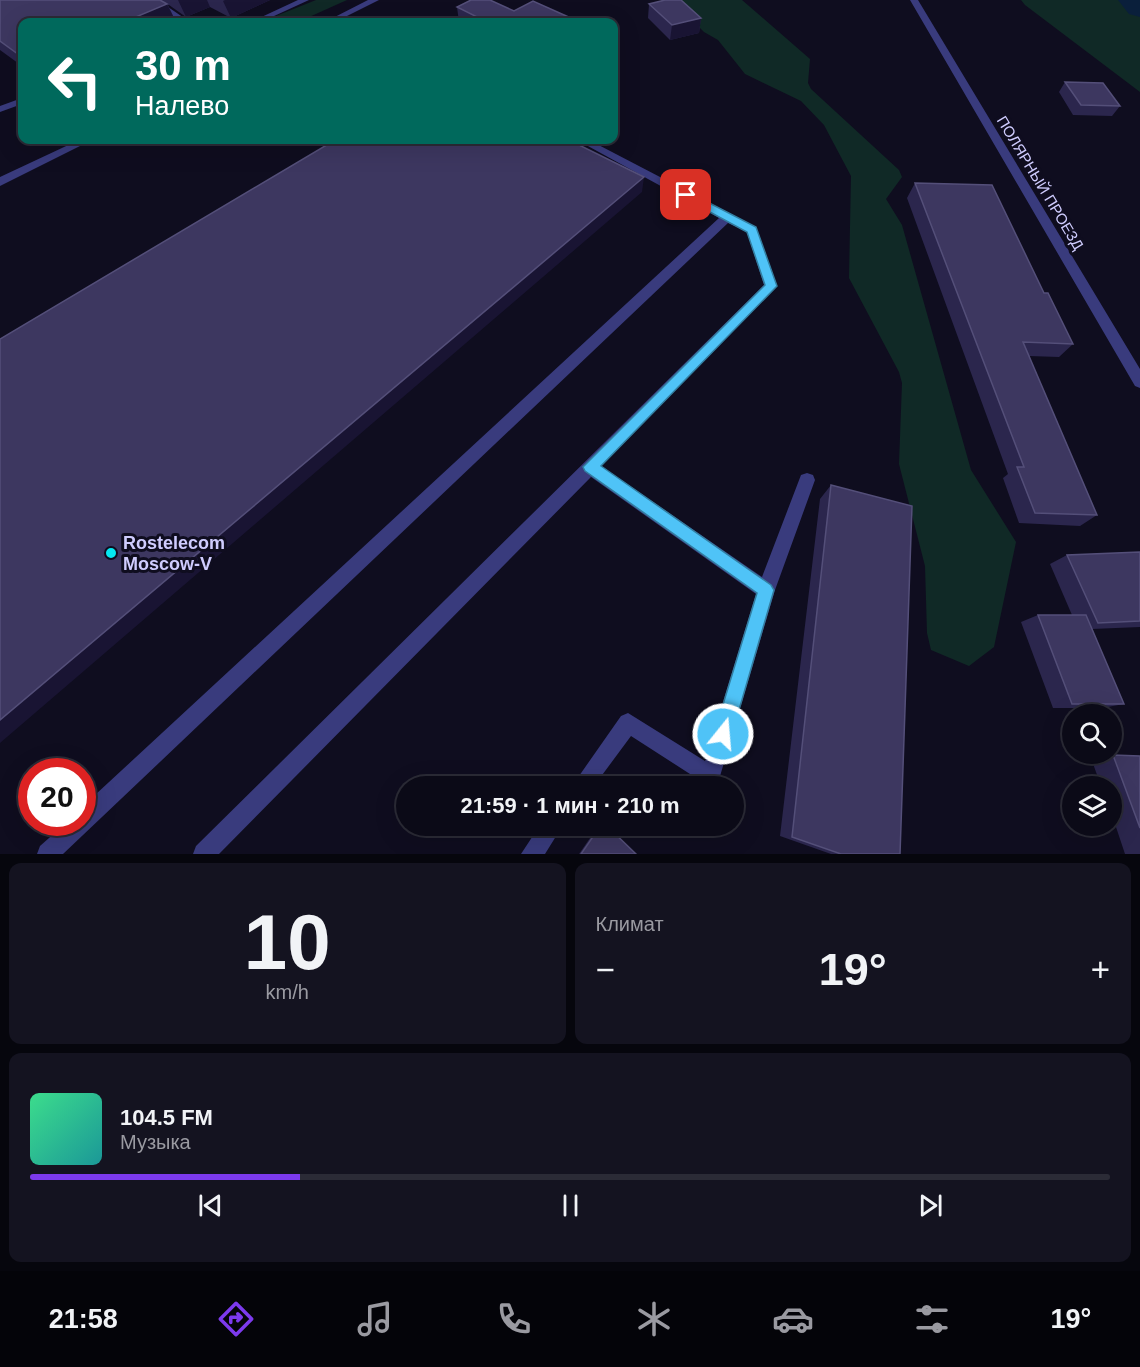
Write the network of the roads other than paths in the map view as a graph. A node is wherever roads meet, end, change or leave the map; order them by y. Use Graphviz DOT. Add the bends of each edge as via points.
graph roads {
  1 [pos="305,0"];
  2 [pos="375,0"];
  3 [pos="914,0"];
  4 [pos="165,9"];
  5 [pos="180,18"];
  6 [pos="264,18"];
  7 [pos="337,18"];
  8 [pos="18,102"];
  9 [pos="0,109"];
  10 [pos="79,144"];
  11 [pos="590,144"];
  12 [pos="0,182"];
  13 [pos="727,217"];
  14 [pos="1140,382"];
  15 [pos="590,467"];
  16 [pos="807,480"];
  17 [pos="766,590"];
  18 [pos="589,776"];
  19 [pos="711,776"];
  20 [pos="711,776"];
  21 [pos="96,809"];
  22 [pos="67,836"];
  23 [pos="545,836"];
  24 [pos="48,854"];
  25 [pos="204,854"];
  26 [pos="532,854"];
  1 -- 6 [label="street"];
  2 -- 7 [label="street"];
  3 -- 14 [label="street, ПОЛЯРНЫЙ ПРОЕЗД"];
  4 -- 5 [label="street"];
  8 -- 9 [label="street"];
  10 -- 12 [label="street"];
  11 -- 13 [label="street"];
  13 -- 15 [label="street" via="752,230 771,286"];
  13 -- 21 [label="street"];
  15 -- 17 [label="street"];
  15 -- 25 [label="street"];
  16 -- 17 [label="street"];
  17 -- 19 [label="street"];
  18 -- 20 [label="street" via="628,723"];
  22 -- 24 [label="street"];
  23 -- 26 [label="street"];
}
